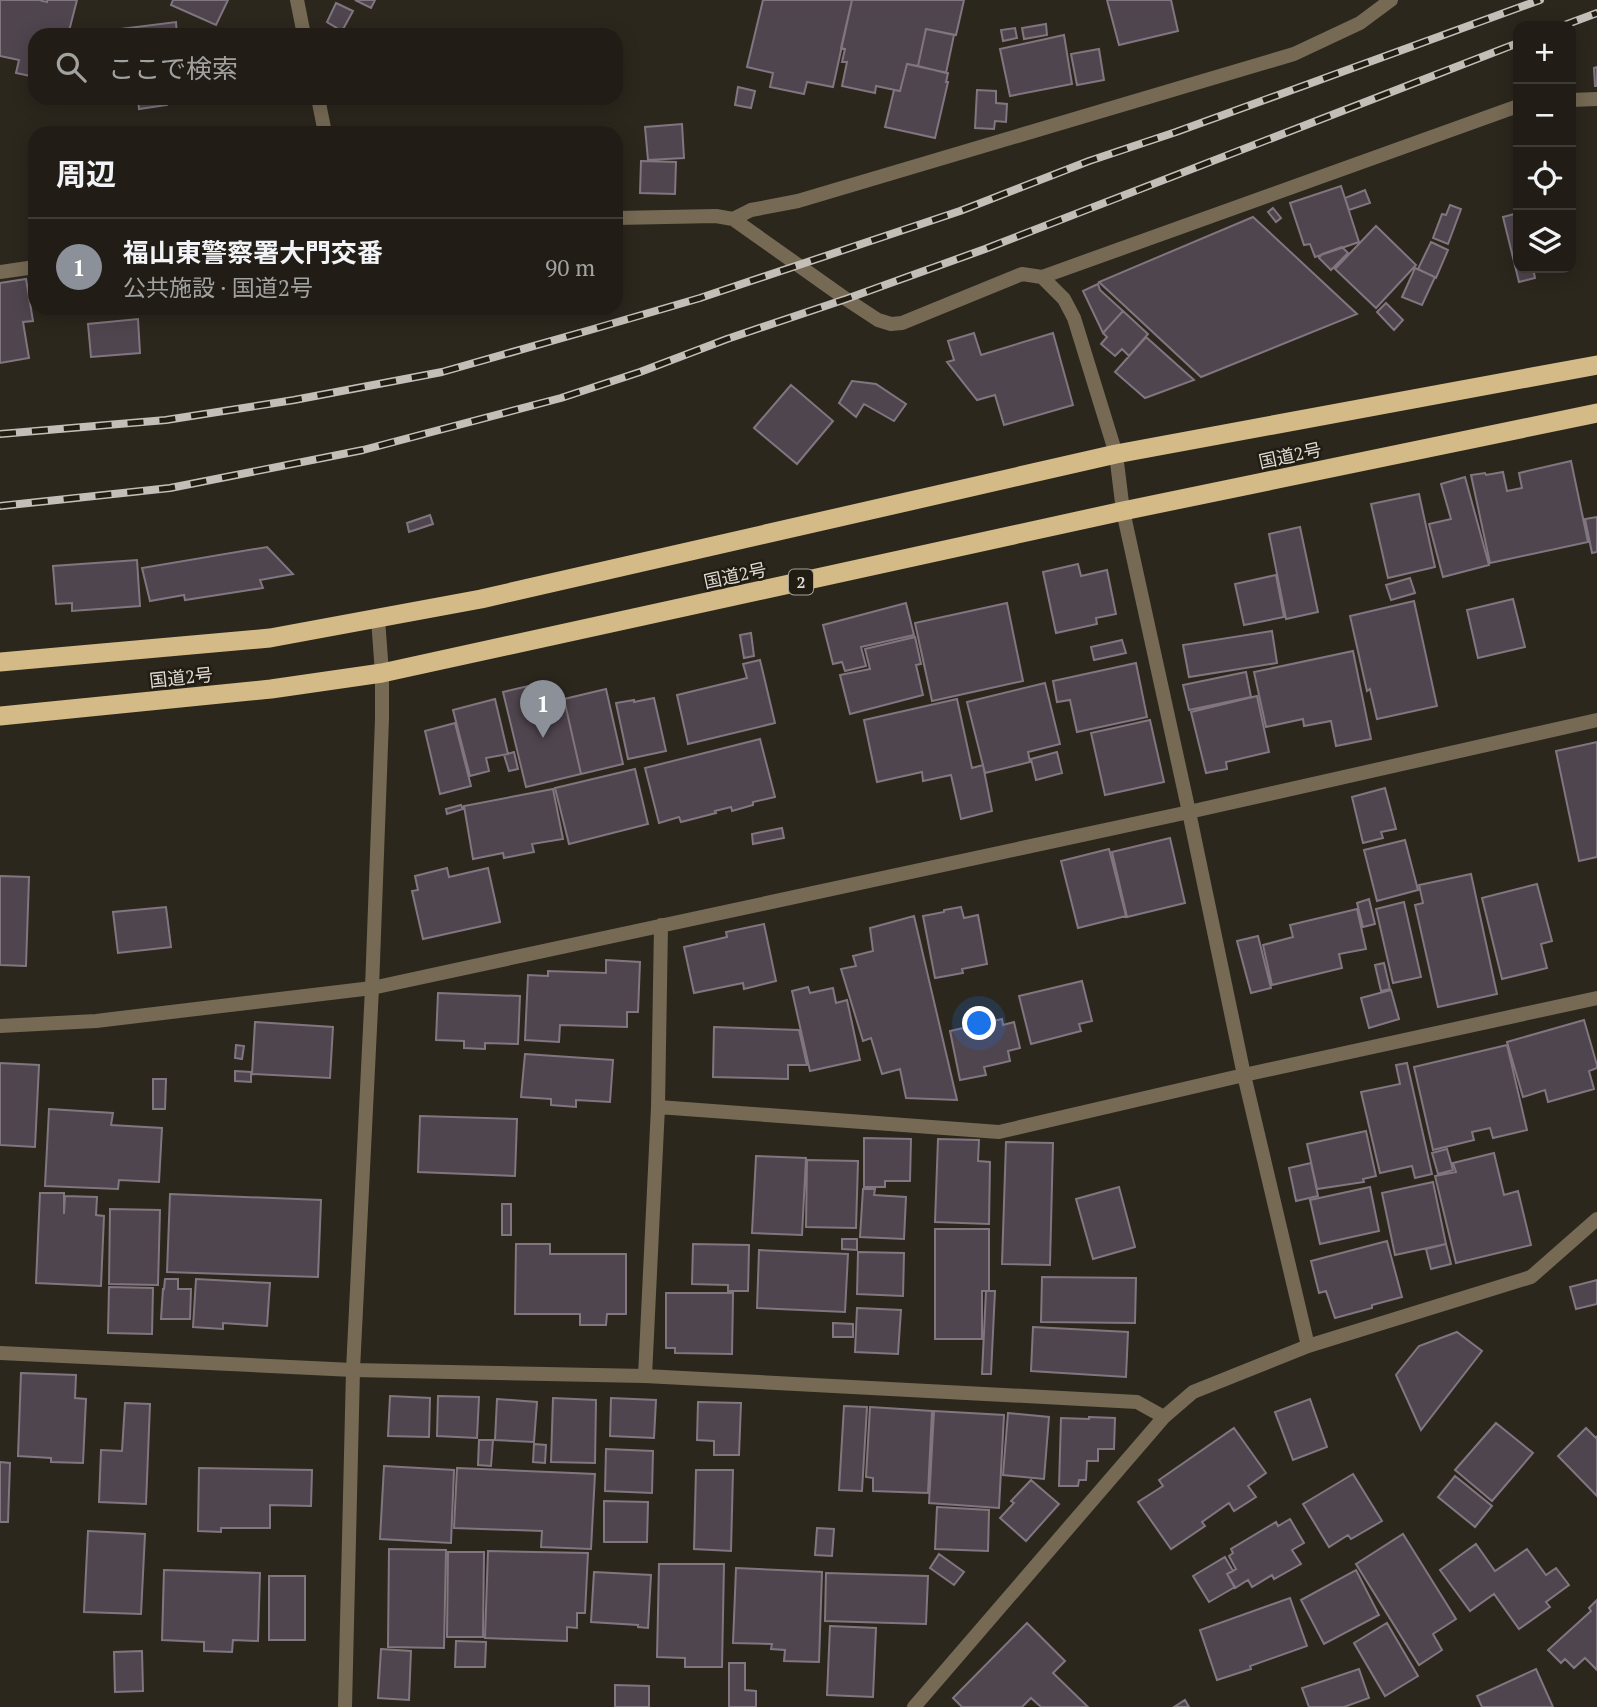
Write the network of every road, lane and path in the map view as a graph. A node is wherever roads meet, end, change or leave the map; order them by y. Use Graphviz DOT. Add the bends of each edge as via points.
graph roads {
  1 [pos="297,0"];
  2 [pos="1391,0"];
  3 [pos="303,28"];
  4 [pos="1597,99"];
  5 [pos="1576,100"];
  6 [pos="319,105"];
  7 [pos="1513,108"];
  8 [pos="324,126"];
  9 [pos="623,218"];
  10 [pos="733,219"];
  11 [pos="28,268"];
  12 [pos="0,272"];
  13 [pos="1042,277"];
  14 [pos="1597,365"];
  15 [pos="1597,413"];
  16 [pos="1116,454"];
  17 [pos="1124,511"];
  18 [pos="378,619"];
  19 [pos="0,662"];
  20 [pos="382,673"];
  21 [pos="0,716"];
  22 [pos="1597,720"];
  23 [pos="1189,812"];
  24 [pos="661,925"];
  25 [pos="372,988"];
  26 [pos="1597,998"];
  27 [pos="0,1026"];
  28 [pos="1244,1075"];
  29 [pos="658,1107"];
  30 [pos="1597,1219"];
  31 [pos="1308,1346"];
  32 [pos="0,1353"];
  33 [pos="353,1370"];
  34 [pos="645,1376"];
  35 [pos="1164,1417"];
  36 [pos="345,1707"];
  37 [pos="914,1707"];
  1 -- 3 [label="street"];
  2 -- 10 [label="street" via="1360,23 1294,54 798,201 751,210"];
  4 -- 5 [label="street"];
  6 -- 8 [label="street"];
  7 -- 13 [label="street"];
  9 -- 10 [label="street"];
  10 -- 13 [label="street" via="846,299 891,324 1022,274"];
  11 -- 12 [label="street"];
  13 -- 16 [label="street" via="1064,299 1074,318"];
  14 -- 16 [label="highway, 国道2号"];
  15 -- 17 [label="highway, 国道2号 / 2"];
  16 -- 17 [label="street"];
  16 -- 18 [label="highway, 国道2号"];
  17 -- 20 [label="highway, 国道2号 / 2"];
  17 -- 23 [label="street"];
  18 -- 19 [label="highway, 国道2号" via="270,638"];
  18 -- 20 [label="street"];
  20 -- 21 [label="highway, 国道2号 / 2"];
  20 -- 25 [label="street"];
  22 -- 23 [label="street"];
  23 -- 24 [label="street"];
  23 -- 28 [label="street"];
  24 -- 25 [label="street"];
  24 -- 29 [label="street"];
  25 -- 27 [label="street" via="96,1021"];
  25 -- 33 [label="street"];
  26 -- 28 [label="street"];
  28 -- 29 [label="street" via="999,1132"];
  28 -- 31 [label="street"];
  29 -- 34 [label="street"];
  30 -- 31 [label="street" via="1531,1277"];
  31 -- 35 [label="street" via="1193,1392"];
  32 -- 33 [label="street"];
  33 -- 34 [label="street"];
  33 -- 36 [label="street"];
  34 -- 35 [label="street" via="1137,1402"];
  35 -- 37 [label="street"];
}
